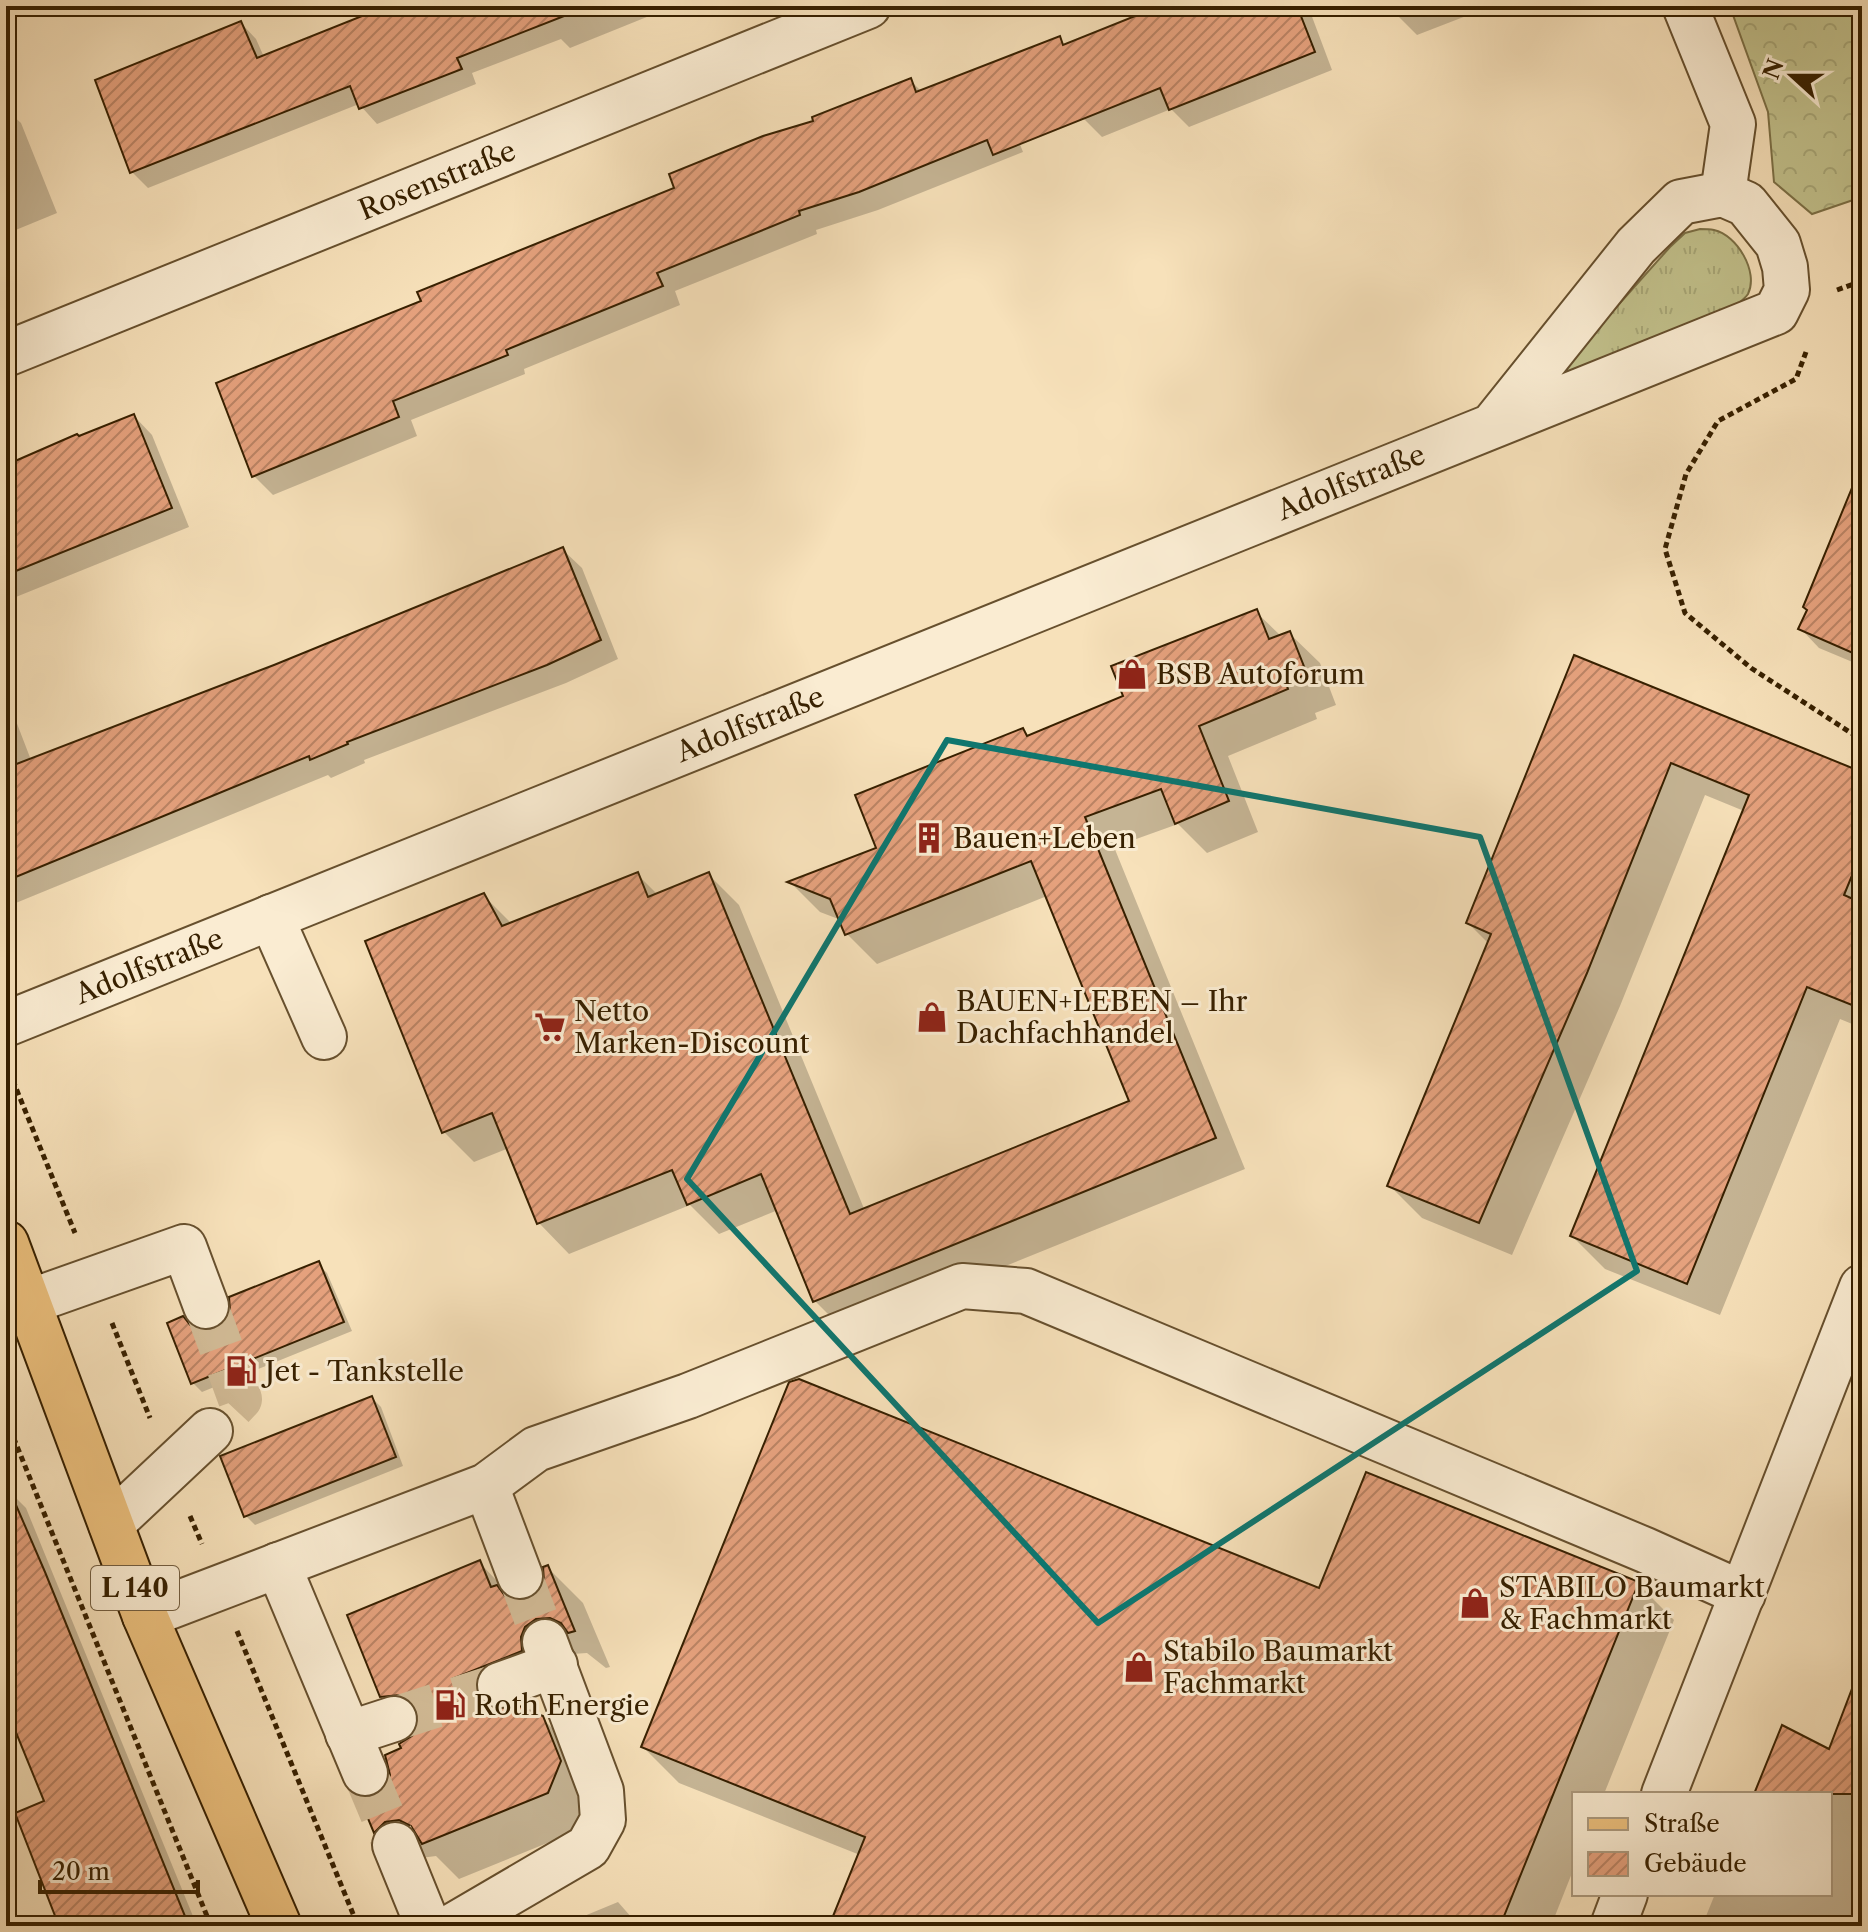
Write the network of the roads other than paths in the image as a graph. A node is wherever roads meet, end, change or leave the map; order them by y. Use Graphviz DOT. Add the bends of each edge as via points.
graph roads {
  1 [pos="868,6"];
  2 [pos="1685,6"];
  3 [pos="1723,194"];
  4 [pos="6,354"];
  5 [pos="1493,425"];
  6 [pos="271,917"];
  7 [pos="6,1024"];
  8 [pos="324,1037"];
  9 [pos="6,1243"];
  10 [pos="1862,1287"];
  11 [pos="29,1302"];
  12 [pos="206,1306"];
  13 [pos="210,1431"];
  14 [pos="486,1486"];
  15 [pos="111,1524"];
  16 [pos="278,1565"];
  17 [pos="520,1576"];
  18 [pos="1743,1594"];
  19 [pos="145,1616"];
  20 [pos="500,1685"];
  21 [pos="394,1719"];
  22 [pos="1665,1792"];
  23 [pos="395,1845"];
  24 [pos="1624,1896"];
  25 [pos="279,1926"];
  26 [pos="428,1926"];
  27 [pos="453,1926"];
  28 [pos="1613,1926"];
  1 -- 4 [label="street, Rosenstraße"];
  2 -- 3 [label="street" via="1733,124"];
  3 -- 5 [label="street, Adolfstraße" via="1681,202 1636,246"];
  3 -- 5 [label="street, Adolfstraße" via="1746,204 1778,244 1787,290 1776,312"];
  5 -- 6 [label="street, Adolfstraße"];
  6 -- 7 [label="street, Adolfstraße"];
  6 -- 8 [label="street"];
  9 -- 11 [label="main road, L 140"];
  10 -- 18 [label="street"];
  11 -- 12 [label="street" via="184,1247"];
  11 -- 15 [label="main road, L 140"];
  13 -- 15 [label="street"];
  14 -- 16 [label="street"];
  14 -- 17 [label="street"];
  14 -- 18 [label="street" via="536,1449 688,1396 962,1286 1026,1291"];
  15 -- 19 [label="main road, L 140"];
  16 -- 19 [label="street"];
  16 -- 21 [label="street" via="357,1753"];
  18 -- 22 [label="street"];
  19 -- 25 [label="main road, L 140"];
  20 -- 27 [label="street" via="550,1654 601,1791 603,1820 588,1847"];
  23 -- 26 [label="street"];
  24 -- 28 [label="street"];
}
